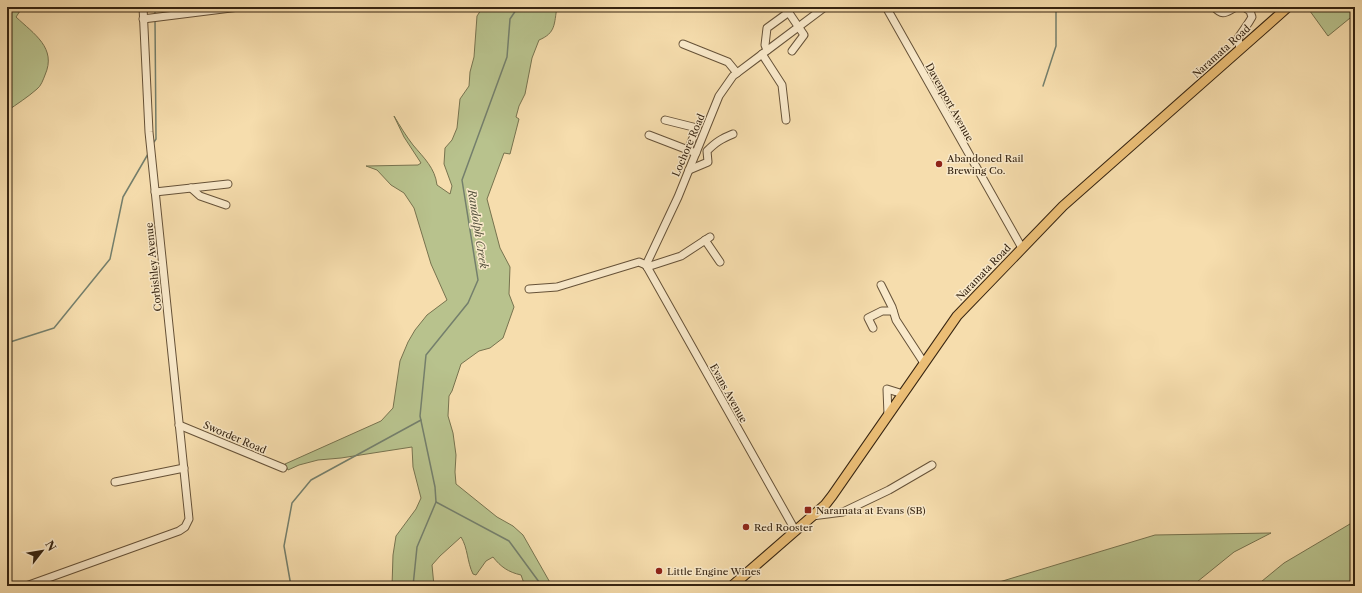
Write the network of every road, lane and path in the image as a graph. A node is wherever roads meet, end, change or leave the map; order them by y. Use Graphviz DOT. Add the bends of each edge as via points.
graph roads {
  1 [pos="143,7"];
  2 [pos="239,7"];
  3 [pos="825,7"];
  4 [pos="886,7"];
  5 [pos="1214,7"];
  6 [pos="1236,7"];
  7 [pos="1244,7"];
  8 [pos="1288,7"];
  9 [pos="787,10"];
  10 [pos="143,19"];
  11 [pos="799,26"];
  12 [pos="682,44"];
  13 [pos="1240,49"];
  14 [pos="792,51"];
  15 [pos="764,52"];
  16 [pos="737,72"];
  17 [pos="665,120"];
  18 [pos="786,120"];
  19 [pos="733,134"];
  20 [pos="649,135"];
  21 [pos="688,150"];
  22 [pos="696,153"];
  23 [pos="688,170"];
  24 [pos="228,184"];
  25 [pos="191,188"];
  26 [pos="155,192"];
  27 [pos="226,205"];
  28 [pos="1022,248"];
  29 [pos="720,262"];
  30 [pos="647,266"];
  31 [pos="881,285"];
  32 [pos="529,289"];
  33 [pos="893,311"];
  34 [pos="873,328"];
  35 [pos="924,362"];
  36 [pos="903,394"];
  37 [pos="888,415"];
  38 [pos="179,425"];
  39 [pos="932,465"];
  40 [pos="184,468"];
  41 [pos="283,468"];
  42 [pos="115,482"];
  43 [pos="812,516"];
  44 [pos="795,530"];
  45 [pos="26,586"];
  46 [pos="732,586"];
  1 -- 10 [label="street, Corbishley Avenue"];
  2 -- 10 [label="street"];
  3 -- 11 [label="street, Lochore Road"];
  4 -- 28 [label="street, Davenport Avenue"];
  5 -- 6 [label="street" via="1225,13"];
  7 -- 13 [label="street" via="1252,17 1238,38"];
  8 -- 13 [label="main road, Naramata Road"];
  9 -- 11 [label="street"];
  9 -- 15 [label="street" via="767,28"];
  10 -- 26 [label="street, Corbishley Avenue"];
  11 -- 14 [label="street" via="804,35"];
  11 -- 15 [label="street, Lochore Road"];
  12 -- 16 [label="street" via="728,62"];
  13 -- 28 [label="main road, Naramata Road" via="1063,206"];
  15 -- 16 [label="street, Lochore Road"];
  15 -- 18 [label="street" via="782,85"];
  16 -- 22 [label="street, Lochore Road" via="719,96"];
  17 -- 21 [label="street" via="697,128"];
  19 -- 23 [label="street" via="719,139 707,151 708,162"];
  20 -- 21 [label="street"];
  21 -- 22 [label="street"];
  22 -- 23 [label="street, Lochore Road"];
  23 -- 30 [label="street, Lochore Road"];
  24 -- 25 [label="street"];
  25 -- 26 [label="street"];
  25 -- 27 [label="street" via="200,196"];
  26 -- 38 [label="street, Corbishley Avenue"];
  28 -- 35 [label="main road, Naramata Road" via="957,316"];
  29 -- 30 [label="street" via="708,239 681,256"];
  30 -- 32 [label="street" via="639,262 557,287"];
  30 -- 44 [label="street, Evans Avenue"];
  31 -- 33 [label="street"];
  33 -- 34 [label="street" via="882,311 868,318"];
  33 -- 35 [label="street" via="909,342"];
  35 -- 36 [label="main road, Naramata Road"];
  36 -- 37 [label="main road, Naramata Road"];
  36 -- 37 [label="street" via="887,389"];
  37 -- 43 [label="main road, Naramata Road" via="832,496"];
  38 -- 40 [label="street, Corbishley Avenue"];
  38 -- 41 [label="street, Sworder Road"];
  39 -- 43 [label="street" via="889,490 843,512"];
  40 -- 42 [label="street"];
  40 -- 45 [label="street, Corbishley Avenue" via="189,514 187,524 179,531"];
  43 -- 44 [label="main road, Naramata Road"];
  44 -- 46 [label="main road, Naramata Road"];
}
